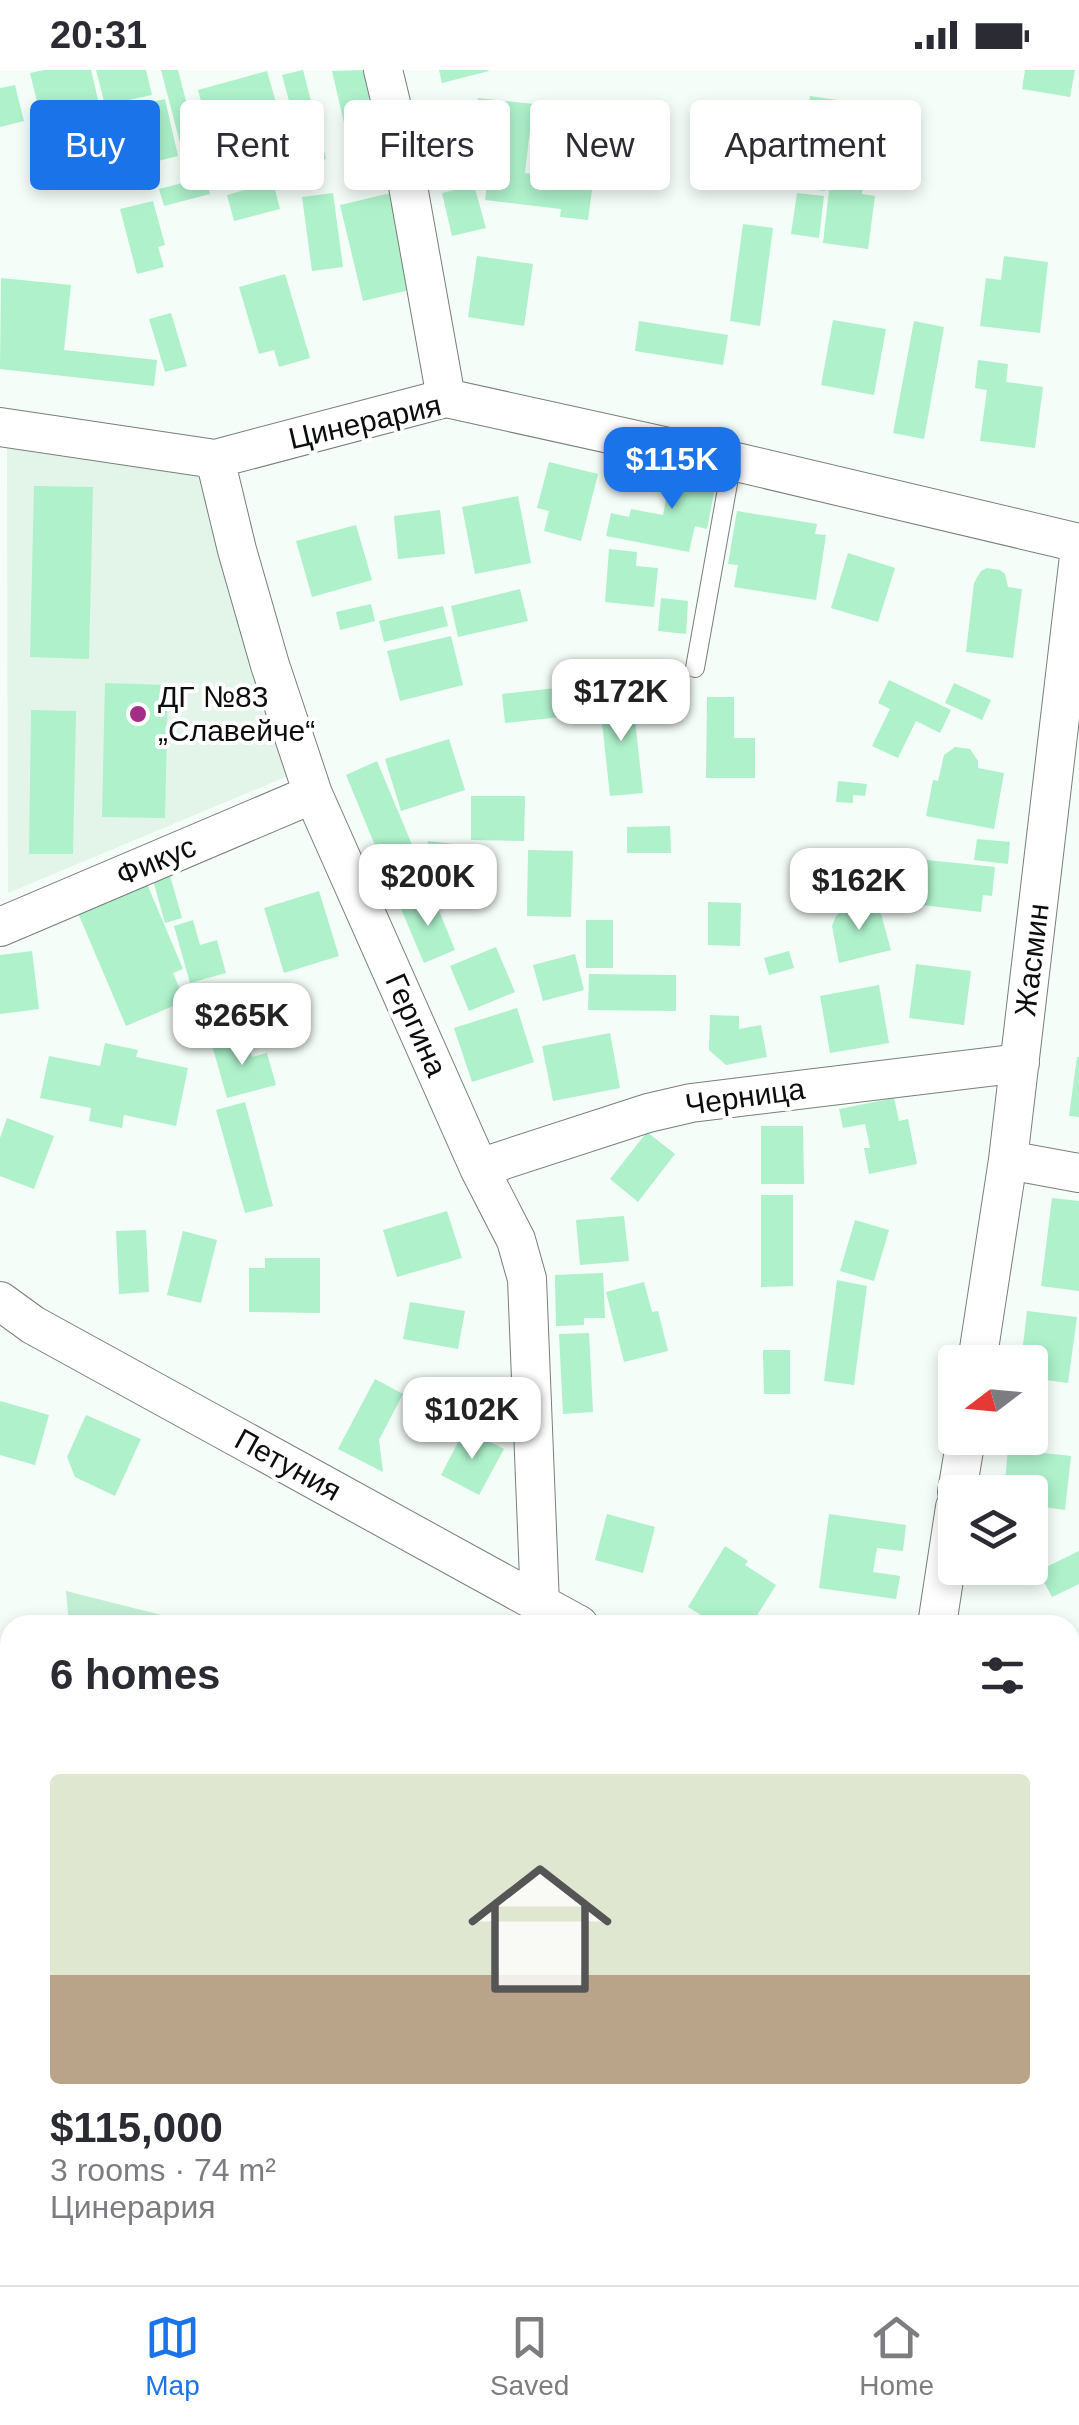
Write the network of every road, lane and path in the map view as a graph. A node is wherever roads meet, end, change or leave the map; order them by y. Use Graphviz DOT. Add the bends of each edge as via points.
graph roads {
  1 [pos="383,70"];
  2 [pos="446,398"];
  3 [pos="0,427"];
  4 [pos="215,458"];
  5 [pos="732,462"];
  6 [pos="1079,543"];
  7 [pos="1079,556"];
  8 [pos="695,668"];
  9 [pos="313,794"];
  10 [pos="0,927"];
  11 [pos="1020,1063"];
  12 [pos="1008,1160"];
  13 [pos="480,1168"];
  14 [pos="1079,1173"];
  15 [pos="0,1300"];
  16 [pos="980,1345"];
  17 [pos="943,1585"];
  18 [pos="536,1609"];
  19 [pos="552,1615"];
  20 [pos="939,1615"];
  1 -- 2 [label="street"];
  2 -- 4 [label="street, Цинерария"];
  2 -- 5 [label="street, Цинерария"];
  3 -- 4 [label="street, Цинерария"];
  4 -- 9 [label="street, Гергина" via="270,666"];
  5 -- 6 [label="street, Цинерария"];
  5 -- 8 [label="lane"];
  7 -- 11 [label="street, Жасмин"];
  9 -- 10 [label="street, Фикус"];
  9 -- 13 [label="street, Гергина"];
  11 -- 12 [label="street, Жасмин"];
  11 -- 13 [label="street, Черница" via="691,1102"];
  12 -- 14 [label="street"];
  12 -- 16 [label="street, Жасмин"];
  13 -- 18 [label="street, Гергина" via="516,1240 526,1279"];
  15 -- 18 [label="street, Петуния" via="33,1325"];
  17 -- 20 [label="street"];
  18 -- 19 [label="street, Петуния"];
}
